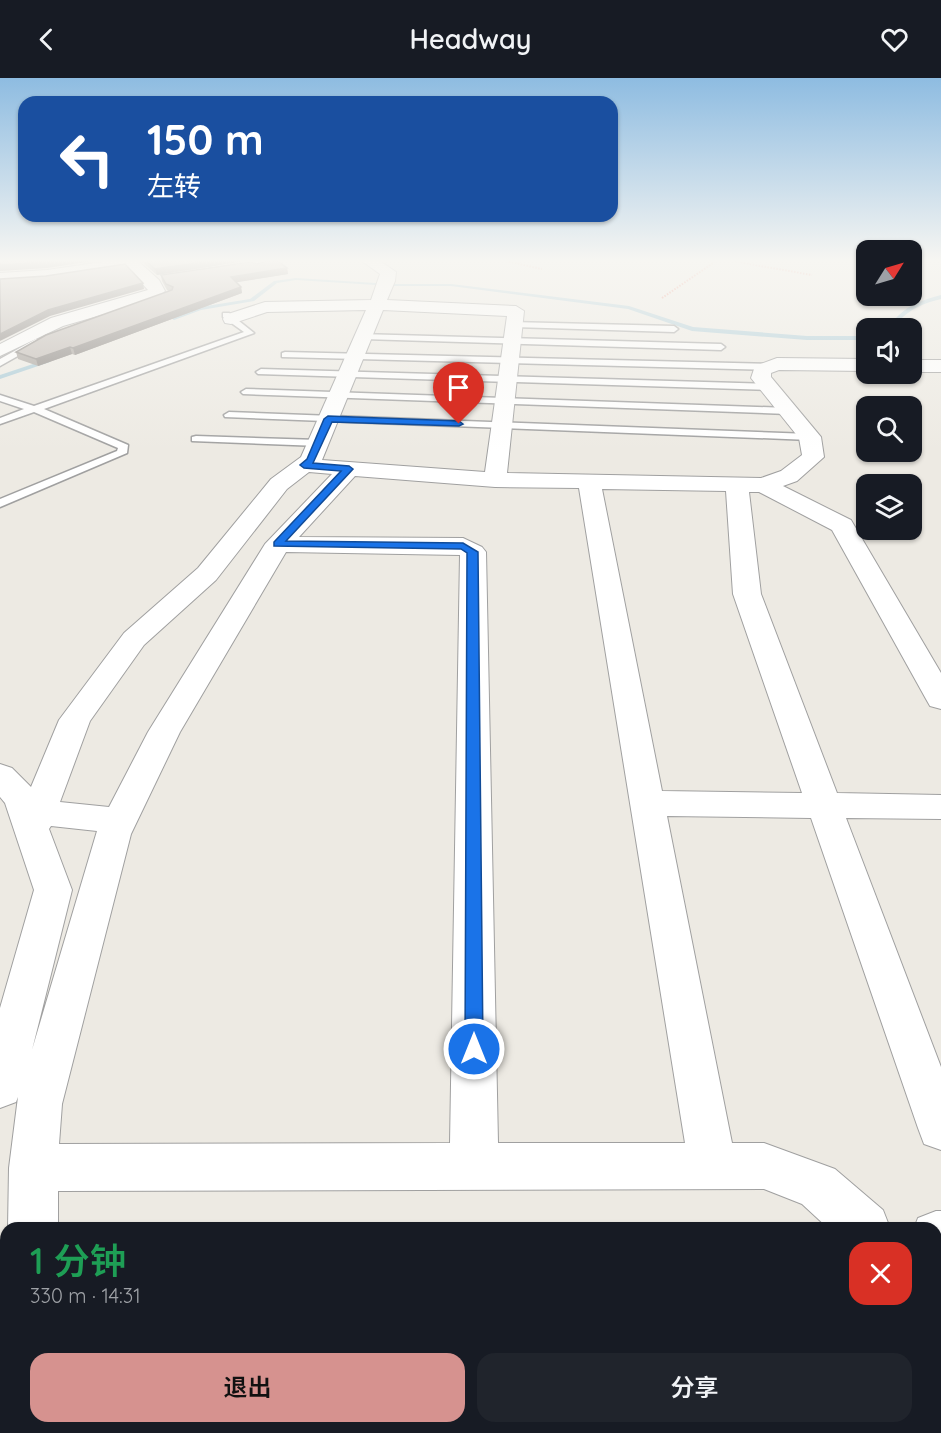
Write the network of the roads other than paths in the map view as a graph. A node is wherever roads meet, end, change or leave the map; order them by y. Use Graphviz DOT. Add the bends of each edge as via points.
graph roads {
  1 [pos="53,324"];
  2 [pos="81,324"];
  3 [pos="238,324"];
  4 [pos="368,324"];
  5 [pos="514,324"];
  6 [pos="674,328"];
  7 [pos="513,332"];
  8 [pos="721,346"];
  9 [pos="0,351"];
  10 [pos="285,355"];
  11 [pos="510,360"];
  12 [pos="0,363"];
  13 [pos="351,366"];
  14 [pos="856,366"];
  15 [pos="922,366"];
  16 [pos="941,366"];
  17 [pos="261,372"];
  18 [pos="770,377"];
  19 [pos="507,380"];
  20 [pos="246,392"];
  21 [pos="0,398"];
  22 [pos="505,401"];
  23 [pos="35,409"];
  24 [pos="788,411"];
  25 [pos="229,415"];
  26 [pos="328,419"];
  27 [pos="0,422"];
  28 [pos="502,425"];
  29 [pos="810,437"];
  30 [pos="196,439"];
  31 [pos="319,443"];
  32 [pos="304,465"];
  33 [pos="349,469"];
  34 [pos="495,480"];
  35 [pos="589,482"];
  36 [pos="750,485"];
  37 [pos="0,503"];
  38 [pos="278,544"];
  39 [pos="941,699"];
  40 [pos="0,776"];
  41 [pos="647,802"];
  42 [pos="824,805"];
  43 [pos="941,807"];
  44 [pos="35,820"];
  45 [pos="120,821"];
  46 [pos="0,1086"];
  47 [pos="941,1128"];
  48 [pos="474,1167"];
  49 [pos="713,1167"];
  50 [pos="33,1168"];
  51 [pos="33,1222"];
  52 [pos="858,1222"];
  1 -- 9 [label="street"];
  2 -- 12 [label="lane" via="44,337"];
  3 -- 23 [label="lane" via="250,333"];
  4 -- 13 [label="street"];
  5 -- 7 [label="street"];
  6 -- 7 [label="lane"];
  7 -- 8 [label="lane"];
  7 -- 11 [label="street"];
  7 -- 13 [label="lane"];
  10 -- 13 [label="lane"];
  11 -- 13 [label="lane"];
  11 -- 18 [label="lane"];
  11 -- 19 [label="street"];
  13 -- 17 [label="lane"];
  13 -- 19 [label="lane"];
  13 -- 20 [label="lane"];
  13 -- 22 [label="lane"];
  13 -- 26 [label="street"];
  14 -- 18 [label="street" via="777,364"];
  15 -- 16 [label="street"];
  18 -- 19 [label="lane"];
  18 -- 24 [label="street"];
  19 -- 22 [label="street"];
  21 -- 23 [label="lane"];
  22 -- 24 [label="lane"];
  22 -- 28 [label="street"];
  23 -- 27 [label="lane"];
  23 -- 37 [label="lane" via="124,447 122,453"];
  24 -- 29 [label="street"];
  25 -- 26 [label="lane"];
  26 -- 28 [label="lane"];
  26 -- 31 [label="street"];
  28 -- 29 [label="lane"];
  28 -- 34 [label="street"];
  29 -- 36 [label="street" via="813,457 789,476"];
  30 -- 31 [label="lane"];
  31 -- 32 [label="street"];
  32 -- 33 [label="street"];
  32 -- 44 [label="street" via="279,484 207,574 134,639 75,720"];
  33 -- 34 [label="street"];
  33 -- 38 [label="street"];
  34 -- 35 [label="street"];
  35 -- 36 [label="street"];
  35 -- 41 [label="street"];
  36 -- 39 [label="street" via="842,525"];
  36 -- 42 [label="street" via="747,594"];
  38 -- 45 [label="street" via="164,732"];
  38 -- 48 [label="street" via="463,546 473,552"];
  40 -- 44 [label="street"];
  41 -- 42 [label="street"];
  41 -- 49 [label="street"];
  42 -- 43 [label="street"];
  42 -- 47 [label="street"];
  44 -- 45 [label="street"];
  44 -- 46 [label="street" via="53,890"];
  45 -- 50 [label="street" via="113,834 39,1104"];
  48 -- 49 [label="street"];
  48 -- 50 [label="street"];
  49 -- 52 [label="street" via="764,1166 818,1186"];
  50 -- 51 [label="street"];
}
